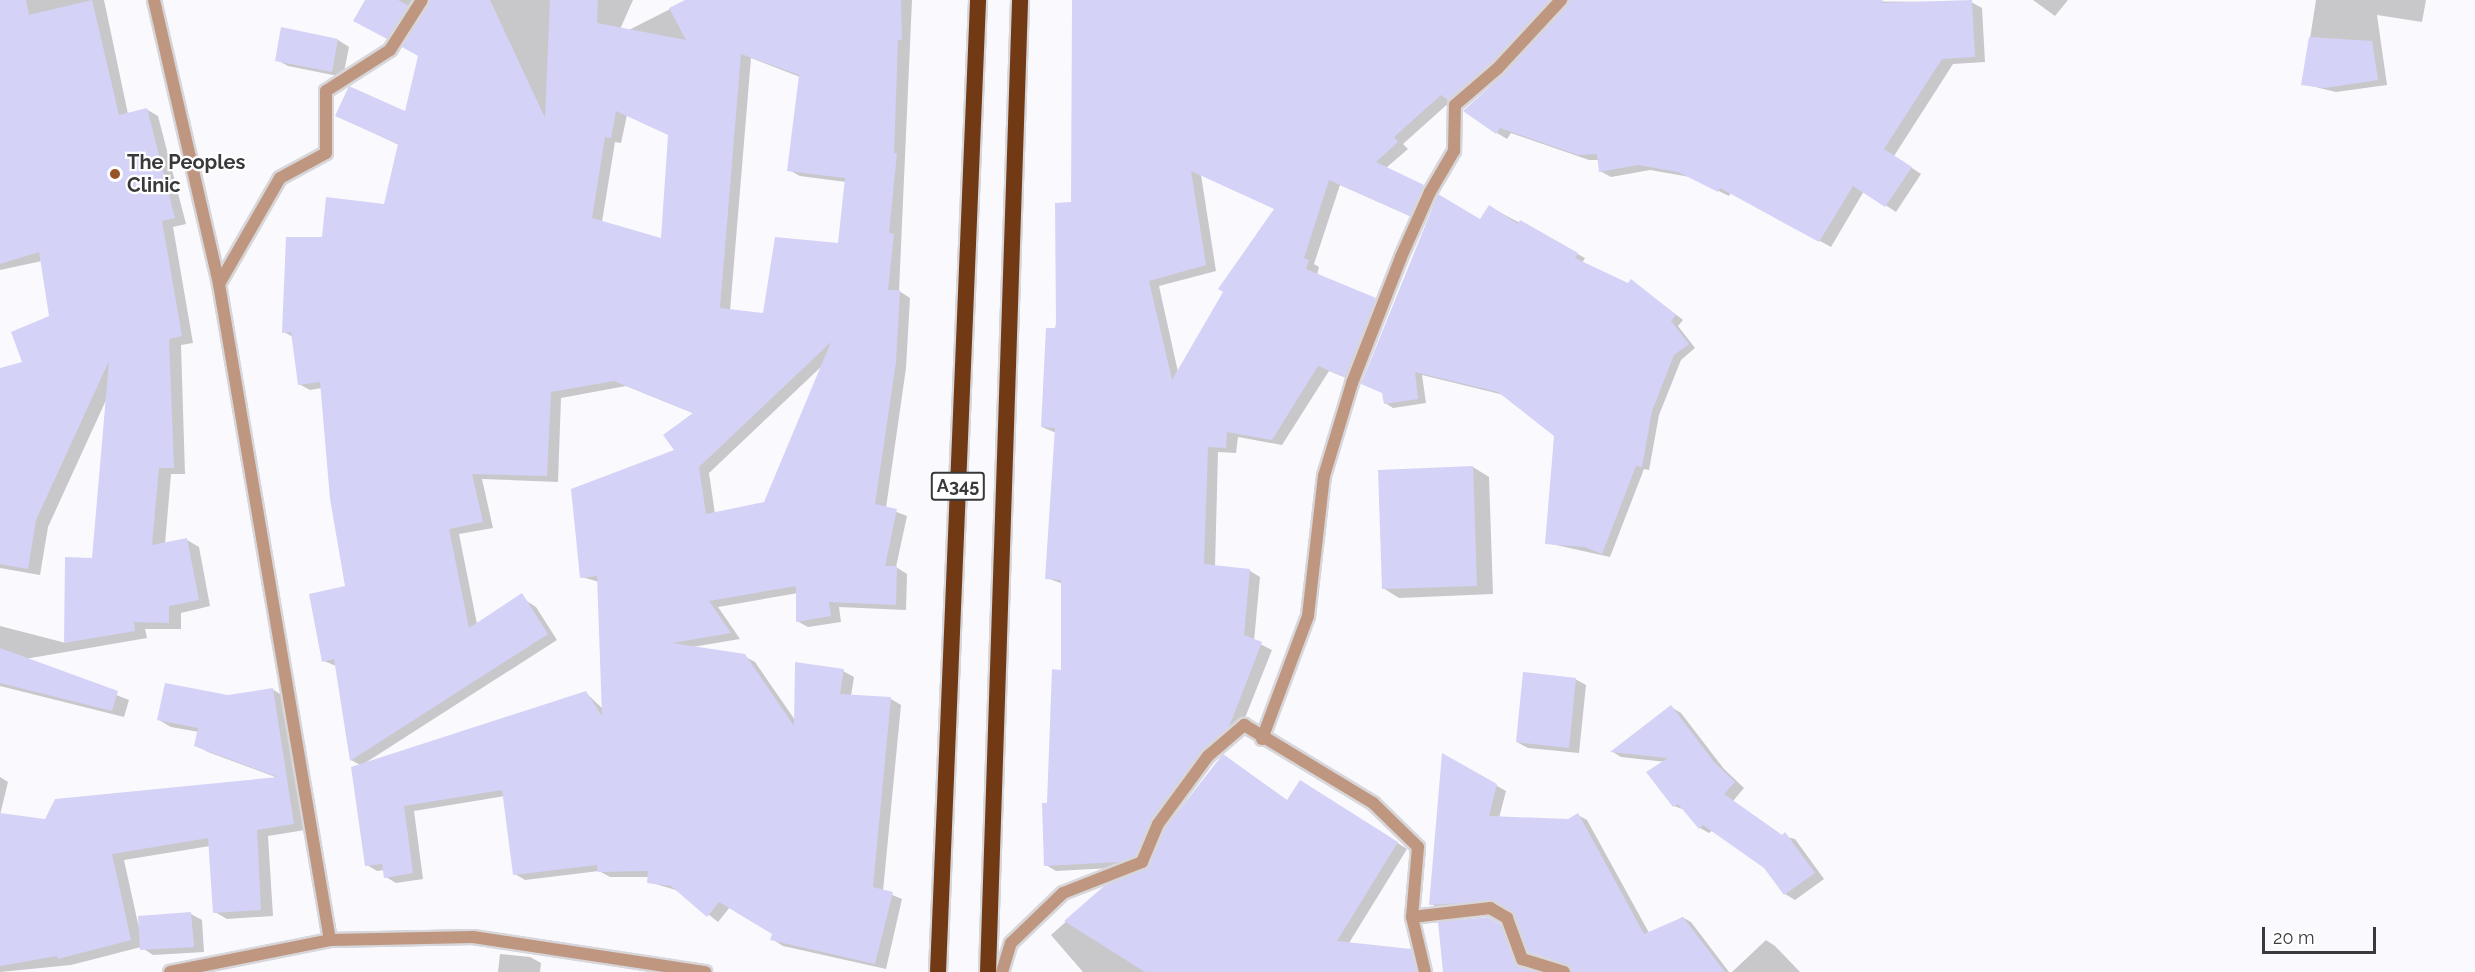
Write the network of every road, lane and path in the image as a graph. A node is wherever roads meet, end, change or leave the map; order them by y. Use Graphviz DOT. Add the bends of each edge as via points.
graph roads {
  1 [pos="154,0"];
  2 [pos="422,0"];
  3 [pos="978,0"];
  4 [pos="1020,0"];
  5 [pos="1561,0"];
  6 [pos="219,284"];
  7 [pos="1262,739"];
  8 [pos="1412,917"];
  9 [pos="330,940"];
  10 [pos="170,972"];
  11 [pos="705,972"];
  12 [pos="938,972"];
  13 [pos="988,972"];
  14 [pos="1002,972"];
  15 [pos="1425,972"];
  16 [pos="1564,972"];
  1 -- 6 [label="street"];
  2 -- 6 [label="street" via="390,50 326,91 326,153 280,178"];
  3 -- 12 [label="highway, A345"];
  4 -- 13 [label="highway, A345"];
  5 -- 7 [label="street" via="1498,68 1455,105 1454,152 1430,192 1401,257 1349,393 1324,476 1308,616"];
  6 -- 9 [label="street"];
  7 -- 8 [label="street" via="1373,803 1418,847"];
  7 -- 14 [label="street" via="1244,725 1208,756 1158,824 1142,862 1063,893 1011,943"];
  8 -- 15 [label="street"];
  8 -- 16 [label="street" via="1490,908 1507,918 1522,959"];
  9 -- 10 [label="street"];
  9 -- 11 [label="street" via="473,937"];
}
